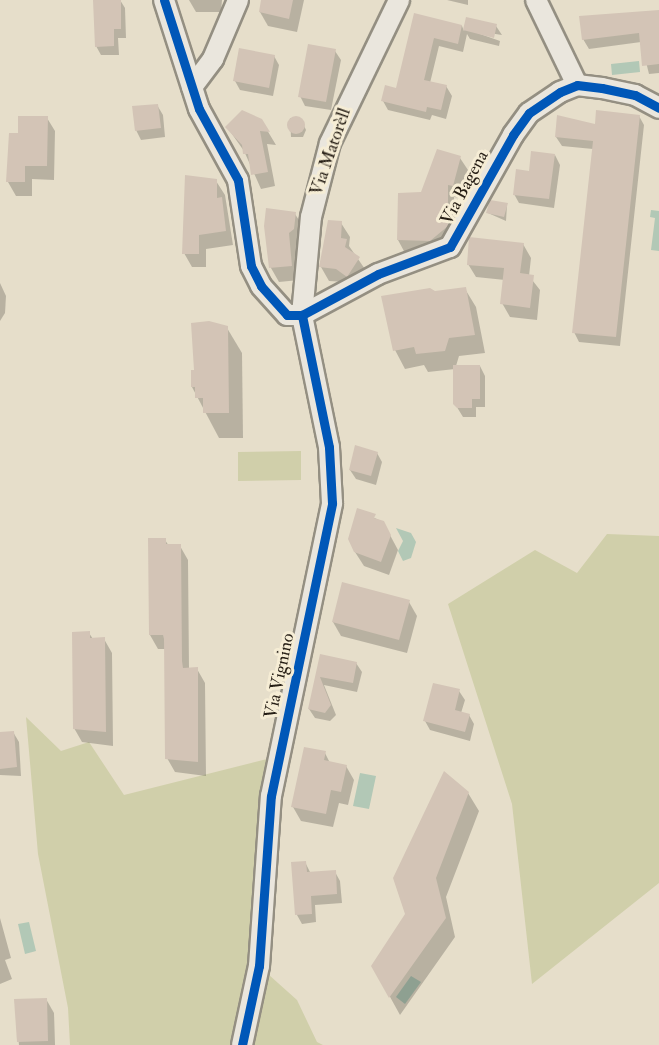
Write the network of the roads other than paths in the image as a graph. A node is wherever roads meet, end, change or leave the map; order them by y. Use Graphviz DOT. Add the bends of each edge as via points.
graph roads {
  1 [pos="164,0"];
  2 [pos="238,0"];
  3 [pos="399,0"];
  4 [pos="536,0"];
  5 [pos="577,85"];
  6 [pos="192,87"];
  7 [pos="659,108"];
  8 [pos="302,315"];
  9 [pos="242,1045"];
  1 -- 6 [label="street"];
  2 -- 6 [label="street" via="213,59"];
  3 -- 8 [label="street, Via Matorèll" via="343,113 322,168 309,232"];
  4 -- 5 [label="street"];
  5 -- 7 [label="street" via="635,95"];
  5 -- 8 [label="street, Via Bagena" via="529,113 499,157 459,237 450,247 378,274"];
  6 -- 8 [label="street" via="203,119 238,180 251,266 282,312"];
  8 -- 9 [label="street, Via Vignino" via="330,447 332,503 272,796 259,966"];
}
